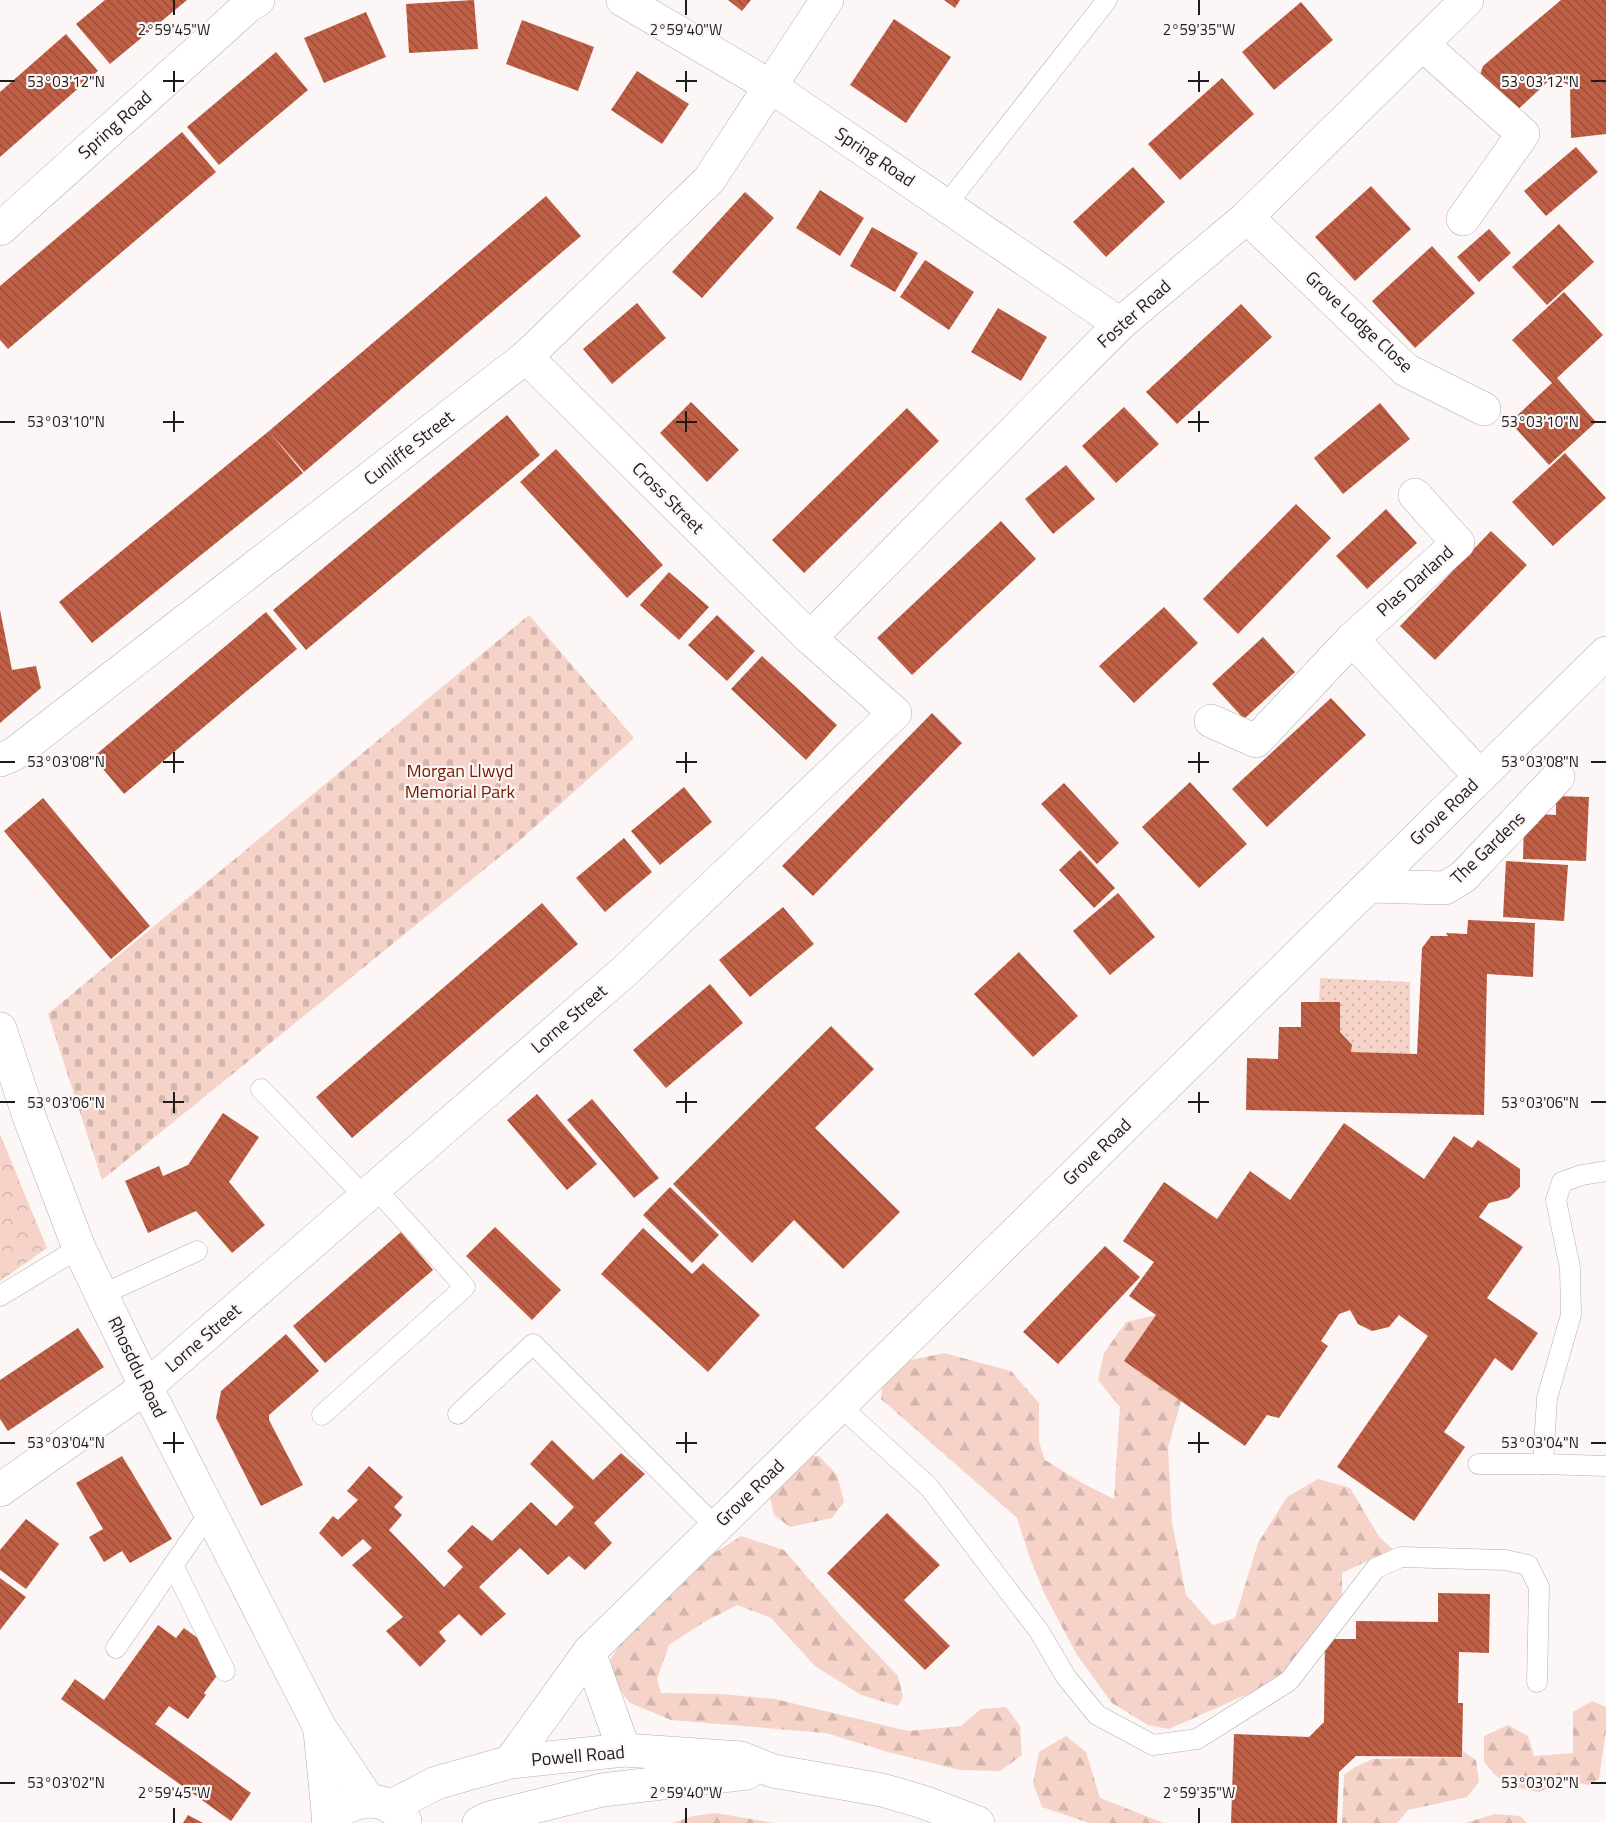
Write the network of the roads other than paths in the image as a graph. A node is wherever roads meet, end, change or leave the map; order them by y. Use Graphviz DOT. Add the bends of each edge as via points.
graph roads {
  1 [pos="258,0"];
  2 [pos="622,0"];
  3 [pos="827,0"];
  4 [pos="1107,0"];
  5 [pos="1467,0"];
  6 [pos="1422,44"];
  7 [pos="770,86"];
  8 [pos="946,205"];
  9 [pos="1247,217"];
  10 [pos="1463,219"];
  11 [pos="0,229"];
  12 [pos="1120,324"];
  13 [pos="526,357"];
  14 [pos="1484,409"];
  15 [pos="1415,495"];
  16 [pos="810,638"];
  17 [pos="1352,639"];
  18 [pos="1606,653"];
  19 [pos="1211,721"];
  20 [pos="0,760"];
  21 [pos="1480,776"];
  22 [pos="1558,777"];
  23 [pos="1369,886"];
  24 [pos="0,1029"];
  25 [pos="261,1089"];
  26 [pos="1606,1171"];
  27 [pos="370,1192"];
  28 [pos="78,1248"];
  29 [pos="197,1251"];
  30 [pos="101,1294"];
  31 [pos="0,1296"];
  32 [pos="146,1387"];
  33 [pos="839,1406"];
  34 [pos="458,1414"];
  35 [pos="322,1415"];
  36 [pos="1478,1464"];
  37 [pos="1543,1464"];
  38 [pos="1606,1466"];
  39 [pos="0,1490"];
  40 [pos="210,1512"];
  41 [pos="716,1527"];
  42 [pos="173,1565"];
  43 [pos="116,1648"];
  44 [pos="589,1652"];
  45 [pos="225,1671"];
  46 [pos="1537,1682"];
  47 [pos="319,1726"];
  48 [pos="624,1750"];
  49 [pos="510,1762"];
  50 [pos="773,1771"];
  51 [pos="389,1810"];
  52 [pos="328,1822"];
  53 [pos="479,1823"];
  54 [pos="978,1823"];
  1 -- 11 [label="street, Spring Road"];
  2 -- 7 [label="street, Spring Road"];
  3 -- 7 [label="street, Cunliffe Street"];
  4 -- 8 [label="lane"];
  5 -- 6 [label="street, Foster Road"];
  6 -- 9 [label="street, Foster Road"];
  6 -- 10 [label="street" via="1523,134"];
  7 -- 8 [label="street, Spring Road"];
  7 -- 13 [label="street, Cunliffe Street" via="709,180"];
  8 -- 12 [label="street, Spring Road"];
  9 -- 12 [label="street, Foster Road"];
  9 -- 14 [label="street, Grove Lodge Close" via="1406,370"];
  12 -- 16 [label="street, Foster Road"];
  13 -- 16 [label="street, Cross Street"];
  13 -- 20 [label="street, Cunliffe Street" via="14,754"];
  15 -- 17 [label="street, Plas Darland" via="1458,543"];
  16 -- 27 [label="street, Lorne Street" via="895,713 626,970"];
  17 -- 19 [label="street, Plas Darland" via="1256,741"];
  17 -- 21 [label="street"];
  18 -- 21 [label="street, Grove Road"];
  21 -- 23 [label="street, Grove Road"];
  22 -- 23 [label="street, The Gardens" via="1463,877 1445,888"];
  23 -- 33 [label="street, Grove Road"];
  24 -- 28 [label="street, Rhosddu Road"];
  25 -- 27 [label="lane"];
  26 -- 37 [label="lane" via="1562,1182 1556,1200 1570,1268 1571,1315 1547,1398"];
  27 -- 32 [label="street, Lorne Street"];
  27 -- 35 [label="lane" via="465,1287"];
  28 -- 30 [label="street, Rhosddu Road"];
  28 -- 31 [label="lane"];
  29 -- 30 [label="lane"];
  30 -- 32 [label="street, Rhosddu Road"];
  32 -- 39 [label="street, Lorne Street"];
  32 -- 40 [label="street, Rhosddu Road"];
  33 -- 41 [label="street, Grove Road"];
  33 -- 46 [label="lane" via="929,1487 1039,1632 1066,1677 1096,1715 1153,1745 1197,1739 1289,1681 1376,1568 1401,1557 1505,1560 1528,1565 1539,1587"];
  34 -- 41 [label="lane" via="532,1344"];
  36 -- 37 [label="lane"];
  37 -- 38 [label="lane"];
  40 -- 42 [label="lane"];
  40 -- 47 [label="street, Rhosddu Road"];
  41 -- 44 [label="street, Grove Road"];
  42 -- 43 [label="lane"];
  42 -- 45 [label="lane"];
  44 -- 48 [label="street"];
  44 -- 49 [label="street, Grove Road"];
  47 -- 51 [label="street, Rhosddu Road"];
  47 -- 52 [label="street, Rhosddu Road"];
  48 -- 49 [label="street, Powell Road"];
  48 -- 50 [label="street, Powell Road" via="741,1758"];
  49 -- 51 [label="street, Powell Road" via="436,1783"];
  50 -- 53 [label="street, Powell Road" via="602,1790"];
  50 -- 54 [label="street, Powell Road" via="882,1790"];
  51 -- 52 [label="street, Rhosddu Road" via="349,1805"];
}
